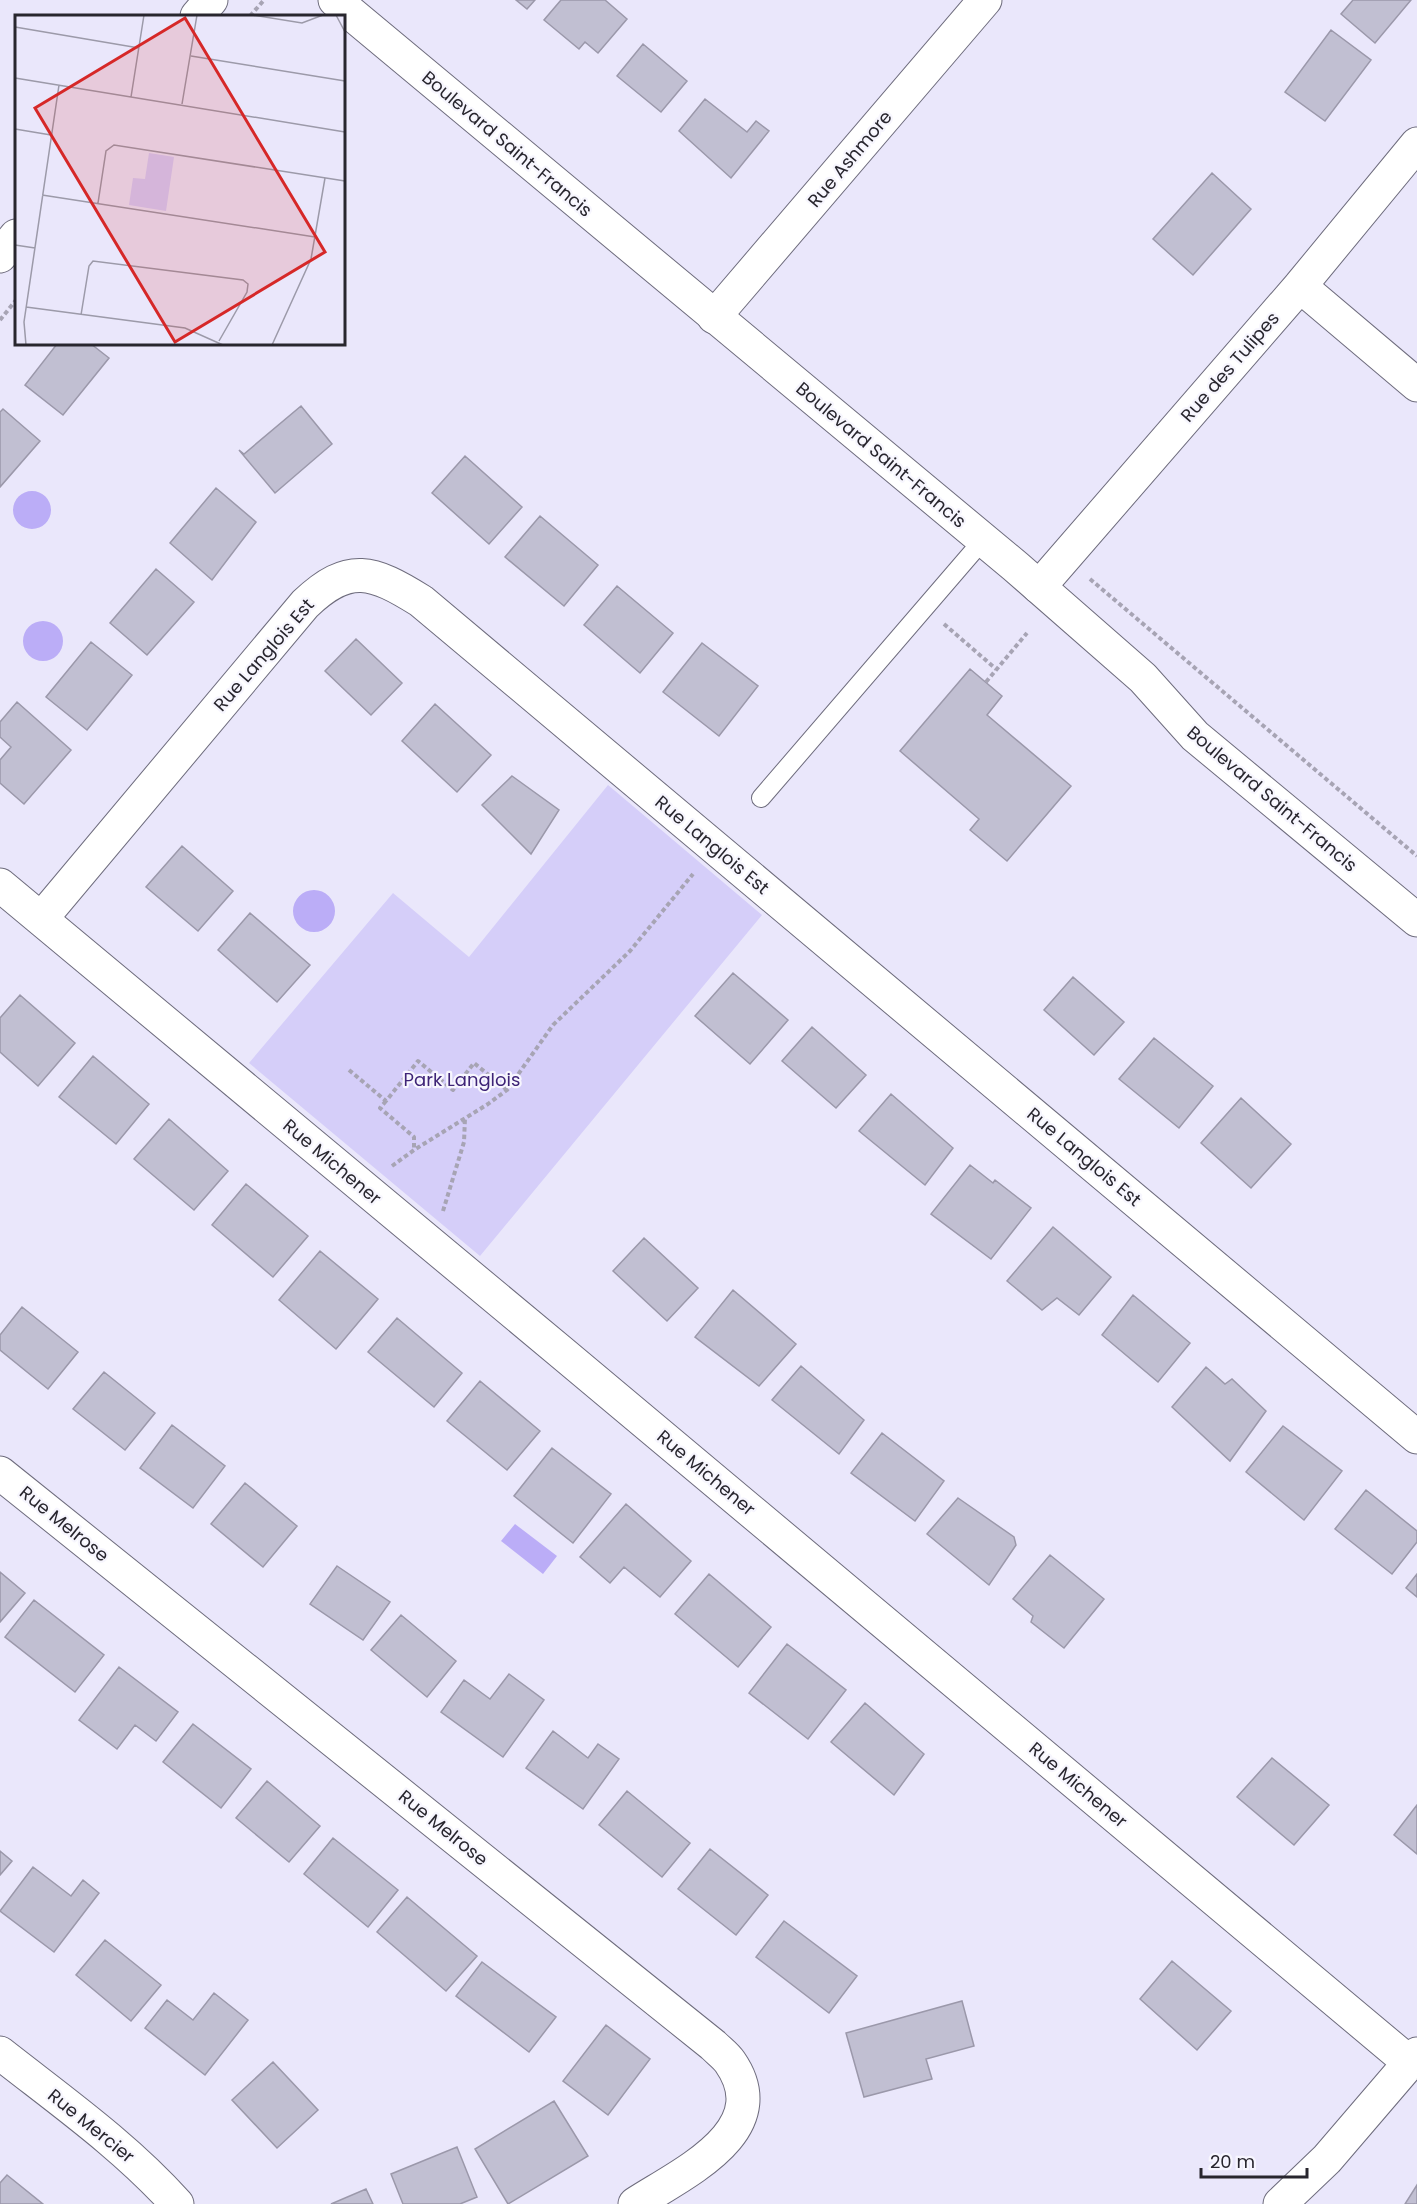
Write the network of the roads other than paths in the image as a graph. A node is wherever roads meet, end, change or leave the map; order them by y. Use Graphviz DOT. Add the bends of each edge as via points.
graph roads {
  1 [pos="211,0"];
  2 [pos="335,0"];
  3 [pos="972,4"];
  4 [pos="198,15"];
  5 [pos="1417,144"];
  6 [pos="1300,286"];
  7 [pos="714,317"];
  8 [pos="1417,385"];
  9 [pos="984,540"];
  10 [pos="1040,587"];
  11 [pos="761,798"];
  12 [pos="0,885"];
  13 [pos="41,919"];
  14 [pos="1417,920"];
  15 [pos="1417,1437"];
  16 [pos="0,1473"];
  17 [pos="0,2053"];
  18 [pos="1413,2058"];
  19 [pos="177,2204"];
  20 [pos="635,2204"];
  21 [pos="1280,2204"];
  1 -- 4 [label="street"];
  2 -- 7 [label="street, Boulevard Saint-Francis"];
  3 -- 7 [label="street, Rue Ashmore"];
  5 -- 6 [label="street, Rue des Tulipes"];
  6 -- 8 [label="street"];
  6 -- 10 [label="street, Rue des Tulipes"];
  7 -- 9 [label="street, Boulevard Saint-Francis"];
  9 -- 10 [label="street, Boulevard Saint-Francis"];
  9 -- 11 [label="lane"];
  10 -- 14 [label="street, Boulevard Saint-Francis" via="1143,678 1195,736"];
  12 -- 13 [label="street, Rue Michener"];
  13 -- 15 [label="street, Rue Langlois Est" via="305,604 333,581 349,576 382,580 421,602"];
  13 -- 18 [label="street, Rue Michener"];
  16 -- 20 [label="street, Rue Melrose" via="730,2062 740,2083 744,2105 739,2122 703,2160"];
  17 -- 19 [label="street, Rue Mercier" via="123,2150"];
  18 -- 21 [label="street" via="1327,2159"];
}
